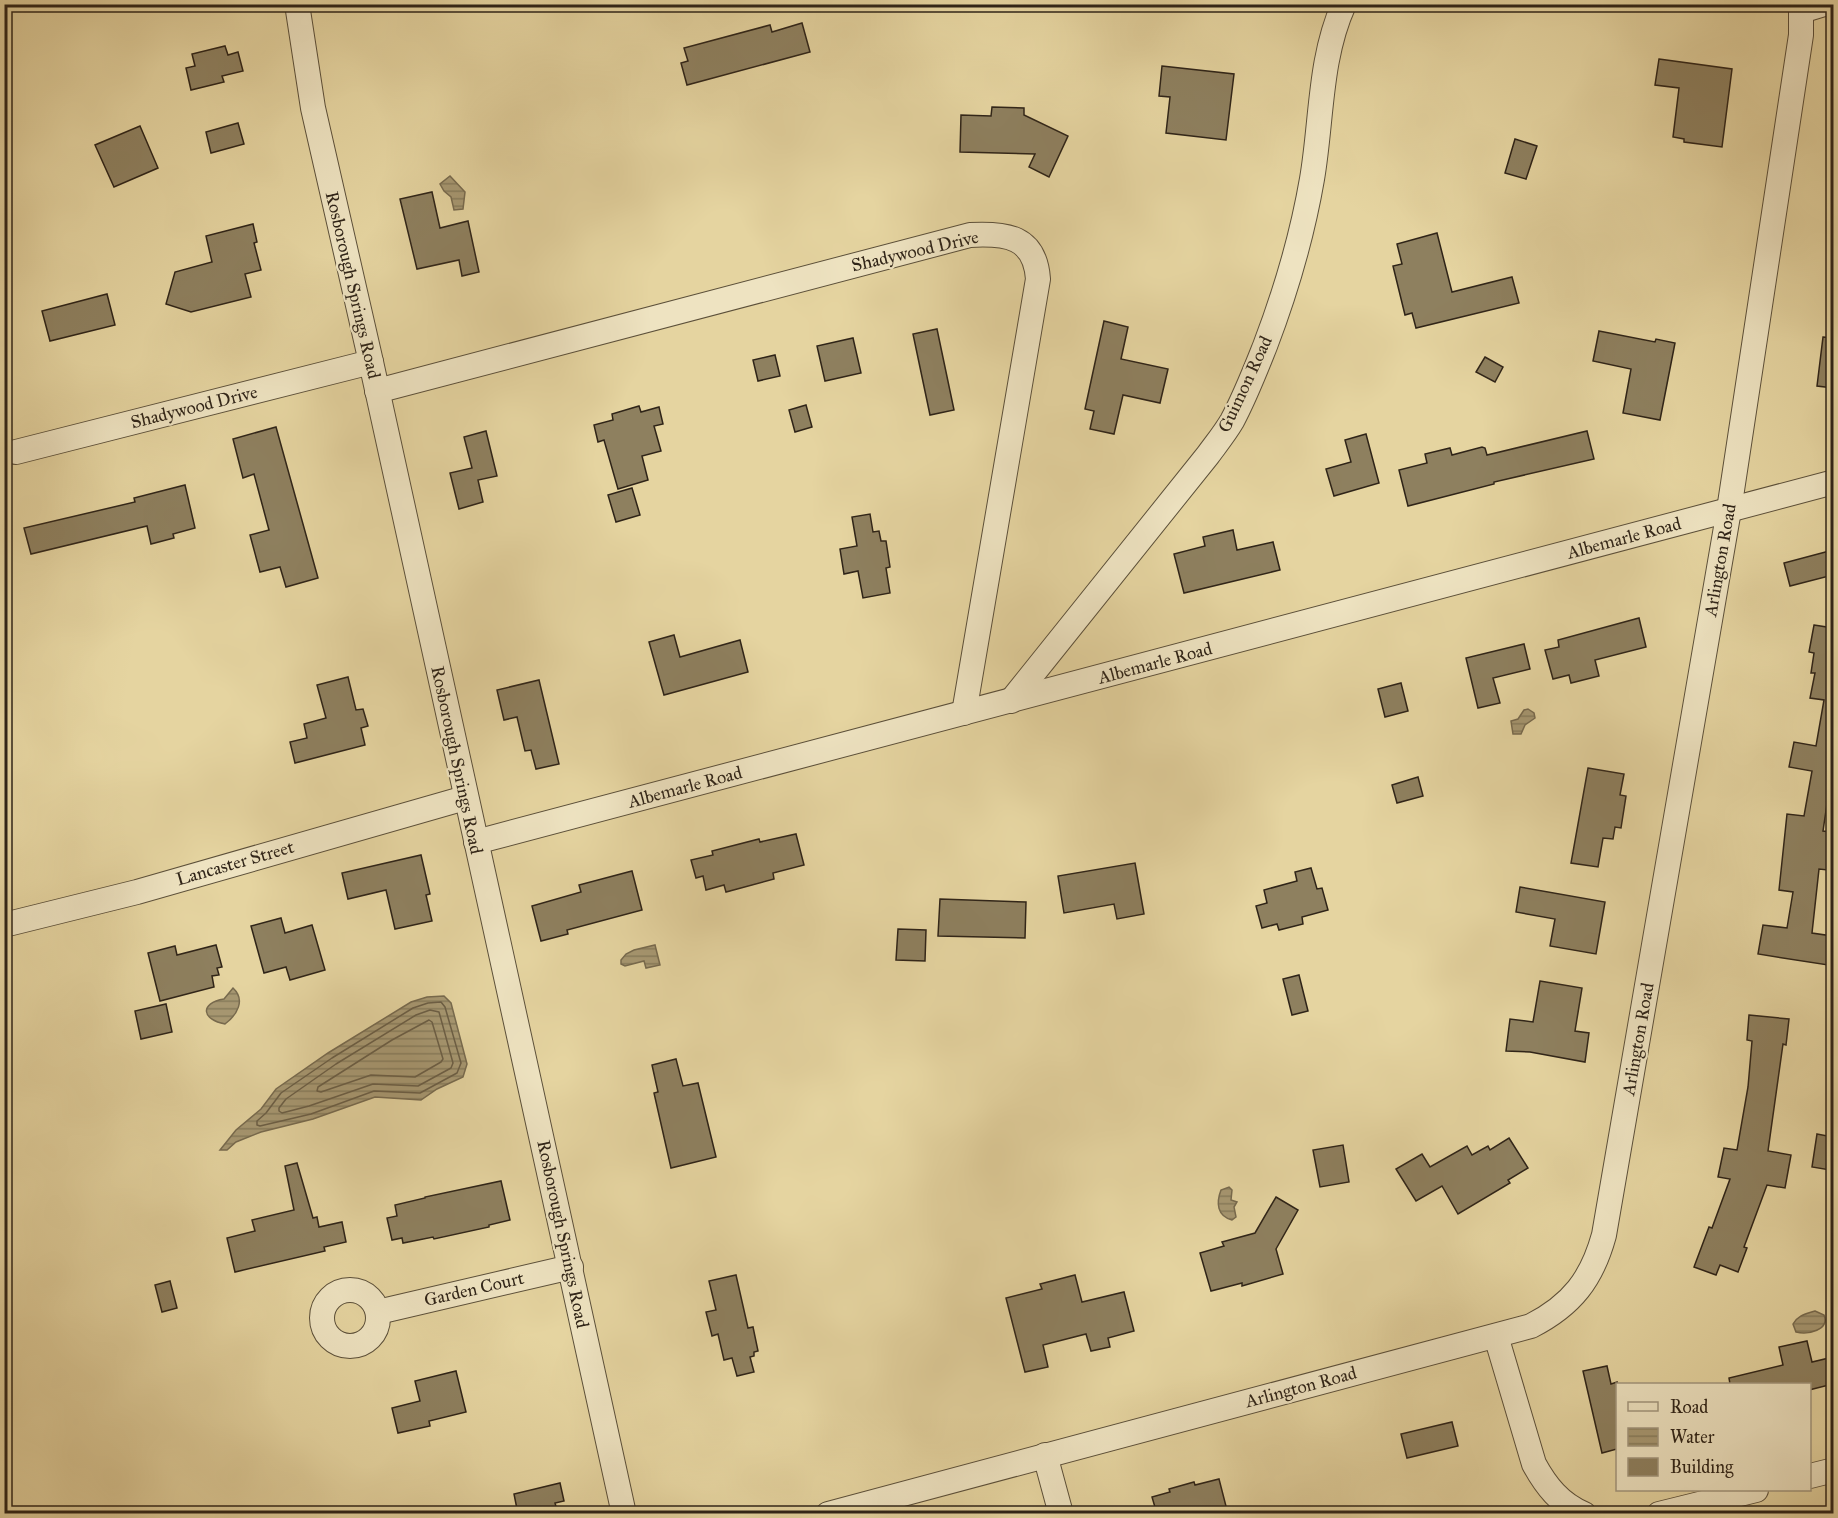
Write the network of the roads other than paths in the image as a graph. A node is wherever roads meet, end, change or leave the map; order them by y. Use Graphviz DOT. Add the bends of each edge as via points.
graph roads {
  1 [pos="297,4"];
  2 [pos="1344,4"];
  3 [pos="1809,6"];
  4 [pos="371,362"];
  5 [pos="377,391"];
  6 [pos="16,452"];
  7 [pos="1833,482"];
  8 [pos="1729,510"];
  9 [pos="1011,701"];
  10 [pos="964,713"];
  11 [pos="465,798"];
  12 [pos="476,842"];
  13 [pos="4,925"];
  14 [pos="571,1267"];
  15 [pos="378,1312"];
  16 [pos="1496,1336"];
  17 [pos="1046,1455"];
  18 [pos="1833,1470"];
  19 [pos="1811,1476"];
  20 [pos="1752,1491"];
  21 [pos="624,1514"];
  22 [pos="828,1514"];
  23 [pos="1061,1514"];
  24 [pos="1584,1514"];
  25 [pos="1659,1514"];
  1 -- 4 [label="street, Rosborough Springs Road" via="309,90"];
  2 -- 9 [label="street, Guimon Road" via="1328,57 1312,178 1296,256 1253,377 1231,422 1208,455"];
  3 -- 8 [label="street, Arlington Road" via="1799,44"];
  4 -- 5 [label="street, Rosborough Springs Road"];
  4 -- 6 [label="street, Shadywood Drive"];
  5 -- 10 [label="street, Shadywood Drive" via="970,235 1007,235 1022,243 1034,259 1038,279"];
  5 -- 11 [label="street, Rosborough Springs Road"];
  7 -- 8 [label="street, Albemarle Road"];
  8 -- 9 [label="street, Albemarle Road"];
  8 -- 16 [label="street, Arlington Road" via="1598,1258 1576,1292 1548,1317"];
  9 -- 10 [label="street, Albemarle Road"];
  10 -- 12 [label="street, Albemarle Road"];
  11 -- 12 [label="street, Rosborough Springs Road"];
  11 -- 13 [label="street, Lancaster Street" via="137,892"];
  12 -- 14 [label="street, Rosborough Springs Road"];
  14 -- 15 [label="street, Garden Court"];
  14 -- 21 [label="street, Rosborough Springs Road"];
  16 -- 17 [label="street, Arlington Road"];
  16 -- 24 [label="street" via="1534,1464 1558,1498"];
  17 -- 22 [label="street, Arlington Road"];
  17 -- 23 [label="street"];
  18 -- 19 [label="street"];
  20 -- 25 [label="street"];
}
